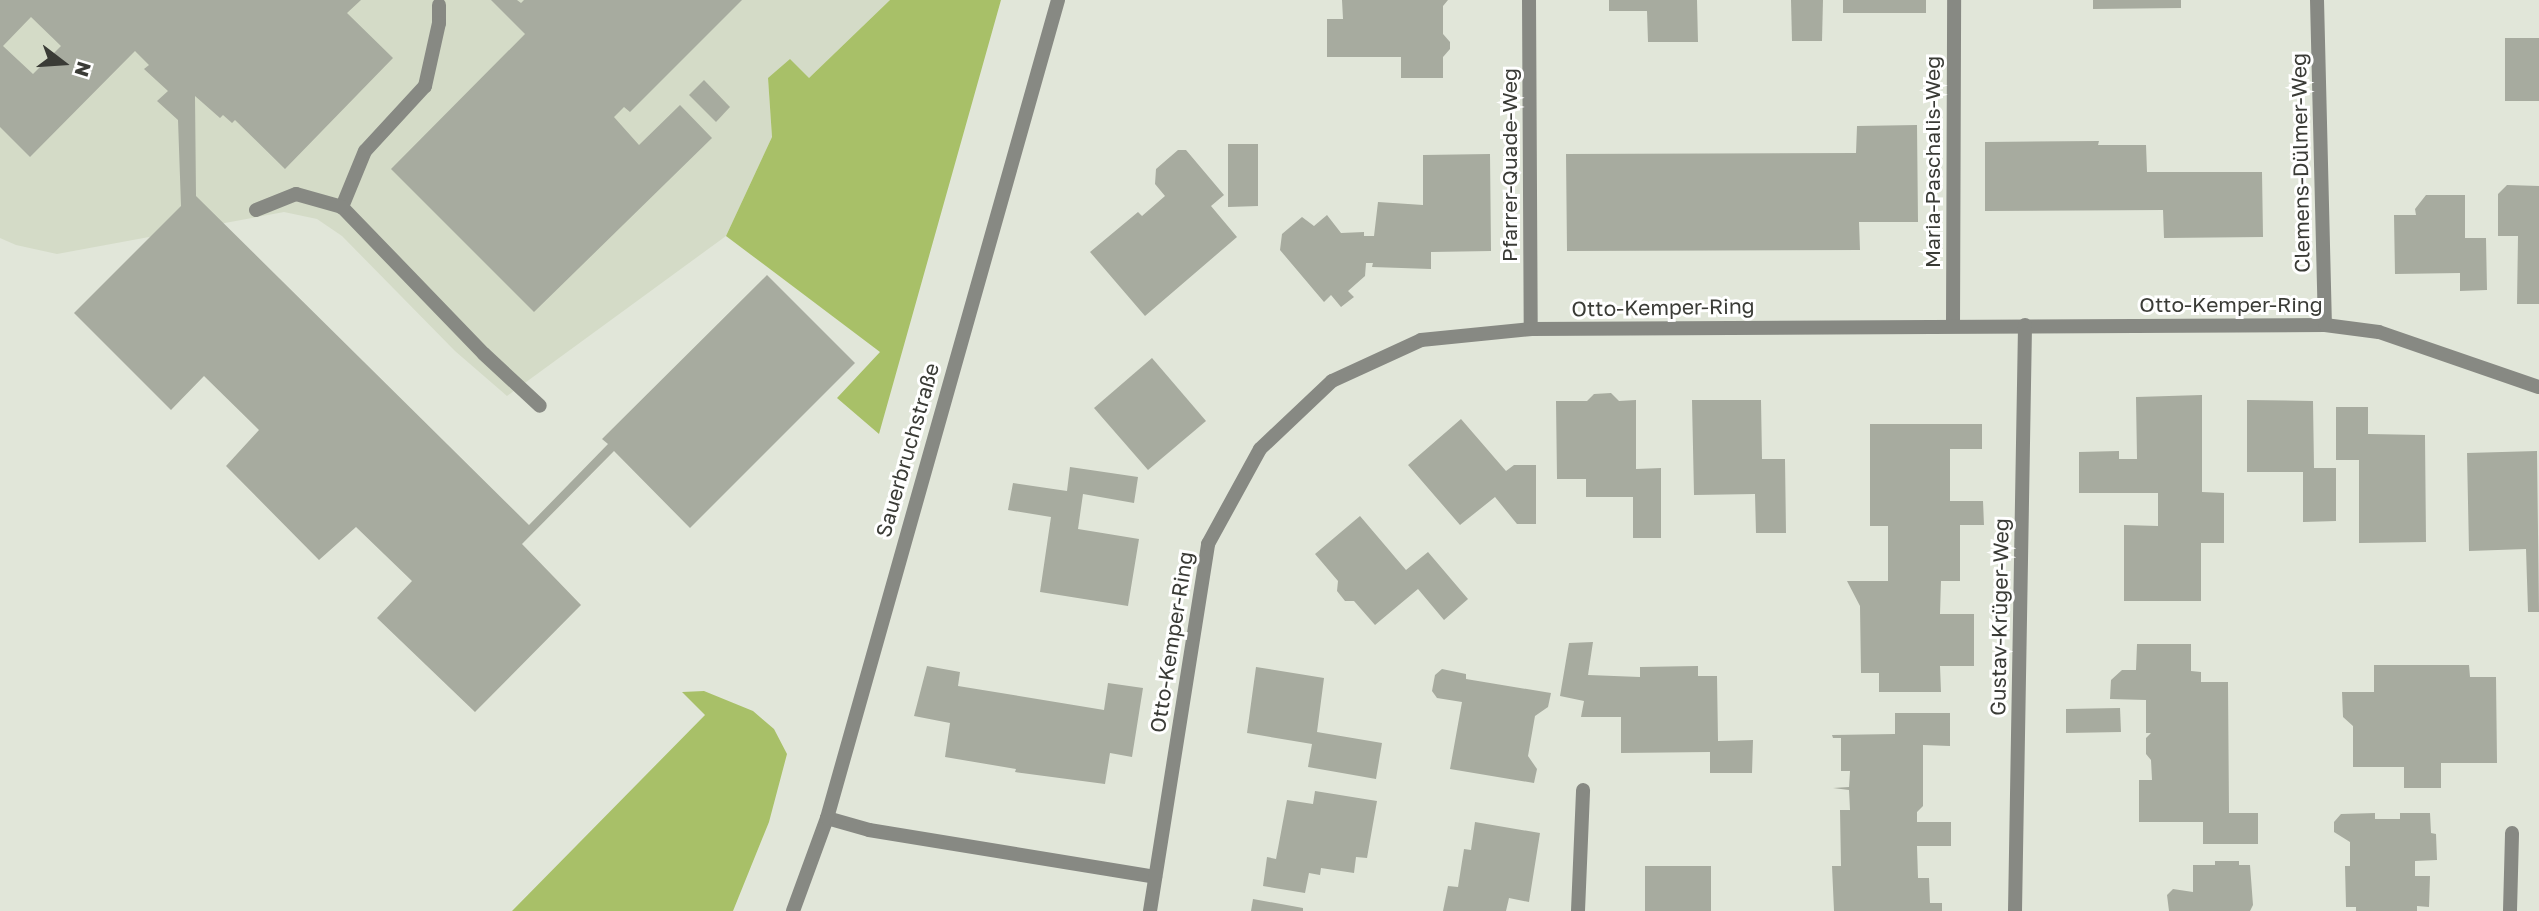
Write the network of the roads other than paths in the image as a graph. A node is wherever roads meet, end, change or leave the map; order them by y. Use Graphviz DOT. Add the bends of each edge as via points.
graph roads {
  1 [pos="1058,0"];
  2 [pos="1529,0"];
  3 [pos="1954,0"];
  4 [pos="2317,0"];
  5 [pos="439,5"];
  6 [pos="342,207"];
  7 [pos="256,210"];
  8 [pos="1953,325"];
  9 [pos="2025,325"];
  10 [pos="2325,325"];
  11 [pos="1531,329"];
  12 [pos="2539,387"];
  13 [pos="540,406"];
  14 [pos="1583,790"];
  15 [pos="827,818"];
  16 [pos="2512,833"];
  17 [pos="1155,877"];
  18 [pos="793,911"];
  19 [pos="1150,911"];
  20 [pos="1578,911"];
  21 [pos="2015,911"];
  22 [pos="2510,911"];
  1 -- 15 [label="street, Sauerbruchstraße"];
  2 -- 11 [label="street, Pfarrer-Quade-Weg"];
  3 -- 8 [label="street, Maria-Paschalis-Weg"];
  4 -- 10 [label="street, Clemens-Dülmer-Weg"];
  5 -- 6 [label="street" via="425,86 365,151"];
  6 -- 7 [label="street" via="296,194"];
  6 -- 13 [label="street"];
  8 -- 9 [label="street, Otto-Kemper-Ring"];
  8 -- 11 [label="street, Otto-Kemper-Ring"];
  9 -- 10 [label="street, Otto-Kemper-Ring"];
  9 -- 21 [label="street, Gustav-Krüger-Weg"];
  10 -- 12 [label="street, Otto-Kemper-Ring" via="2379,332"];
  11 -- 17 [label="street, Otto-Kemper-Ring" via="1420,340 1332,381 1260,449 1208,544"];
  14 -- 20 [label="street"];
  15 -- 17 [label="street" via="877,831"];
  15 -- 18 [label="street, Sauerbruchstraße"];
  16 -- 22 [label="street"];
  17 -- 19 [label="street, Otto-Kemper-Ring"];
}
